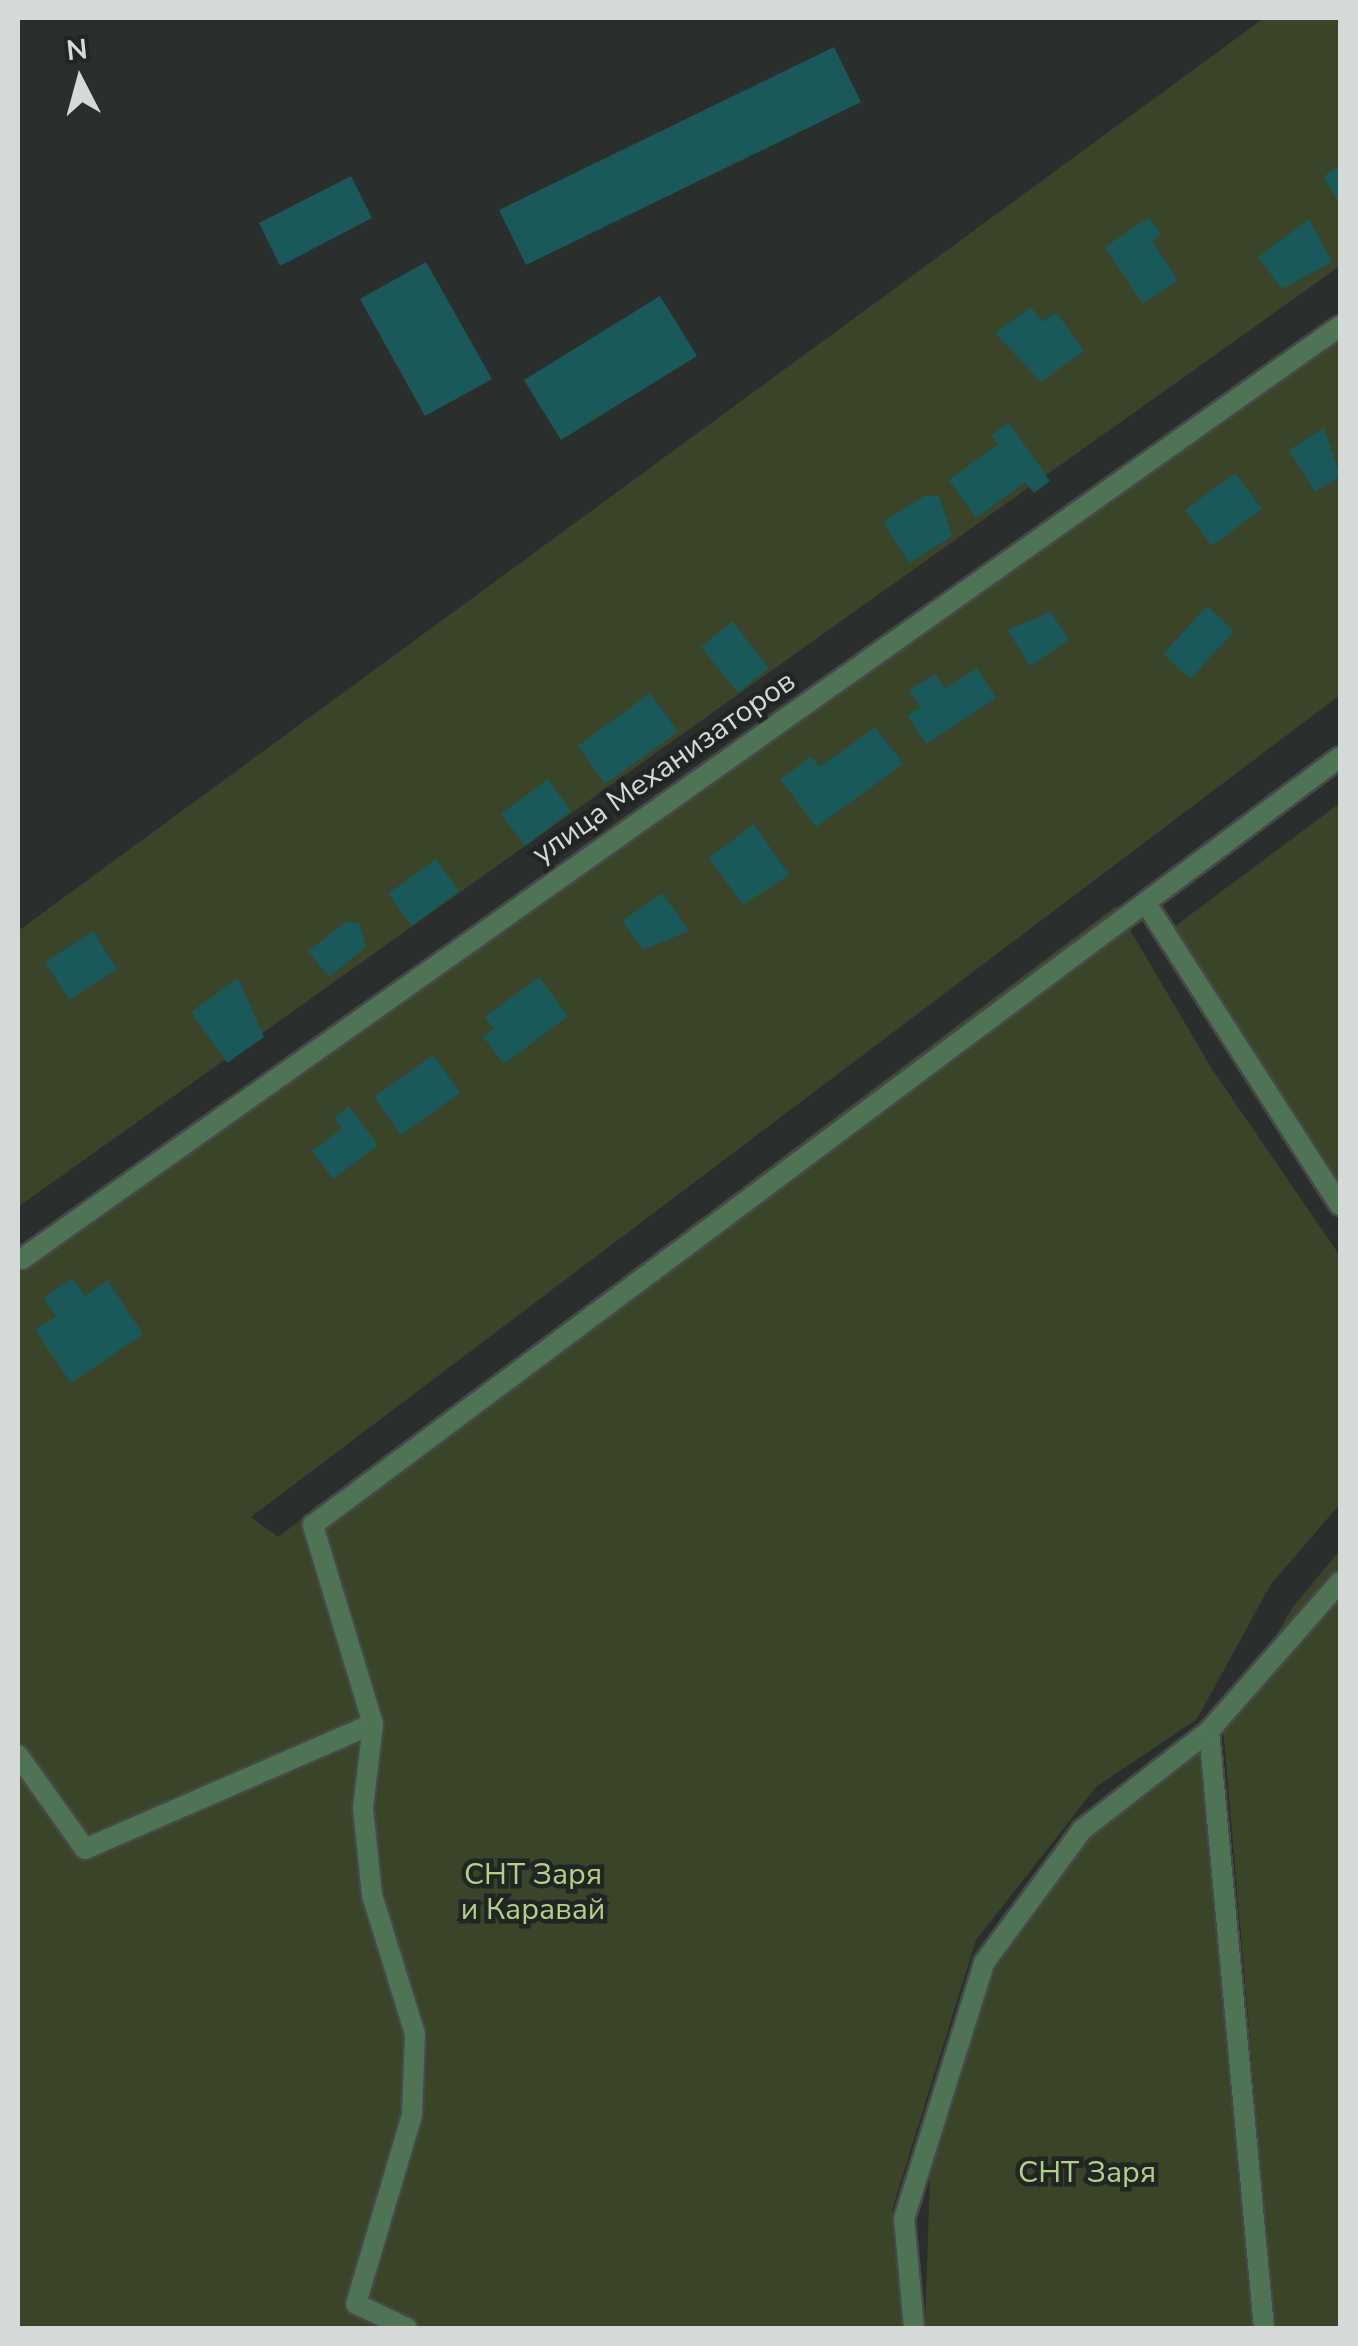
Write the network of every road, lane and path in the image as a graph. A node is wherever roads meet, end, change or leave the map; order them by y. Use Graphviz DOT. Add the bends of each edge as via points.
graph roads {
  1 [pos="1340,326"];
  2 [pos="1340,757"];
  3 [pos="1149,908"];
  4 [pos="1340,1205"];
  5 [pos="22,1259"];
  6 [pos="1340,1582"];
  7 [pos="373,1724"];
  8 [pos="1209,1731"];
  9 [pos="18,1755"];
  10 [pos="407,2328"];
  11 [pos="914,2328"];
  12 [pos="1264,2328"];
  1 -- 5 [label="street, улица Механизаторов"];
  2 -- 3 [label="street"];
  3 -- 4 [label="street"];
  3 -- 7 [label="street" via="314,1525"];
  6 -- 8 [label="street"];
  7 -- 9 [label="street" via="85,1849"];
  7 -- 10 [label="street" via="363,1808 372,1896 415,2034 412,2114 356,2304"];
  8 -- 11 [label="street" via="1082,1830 984,1963 904,2219"];
  8 -- 12 [label="street"];
}
